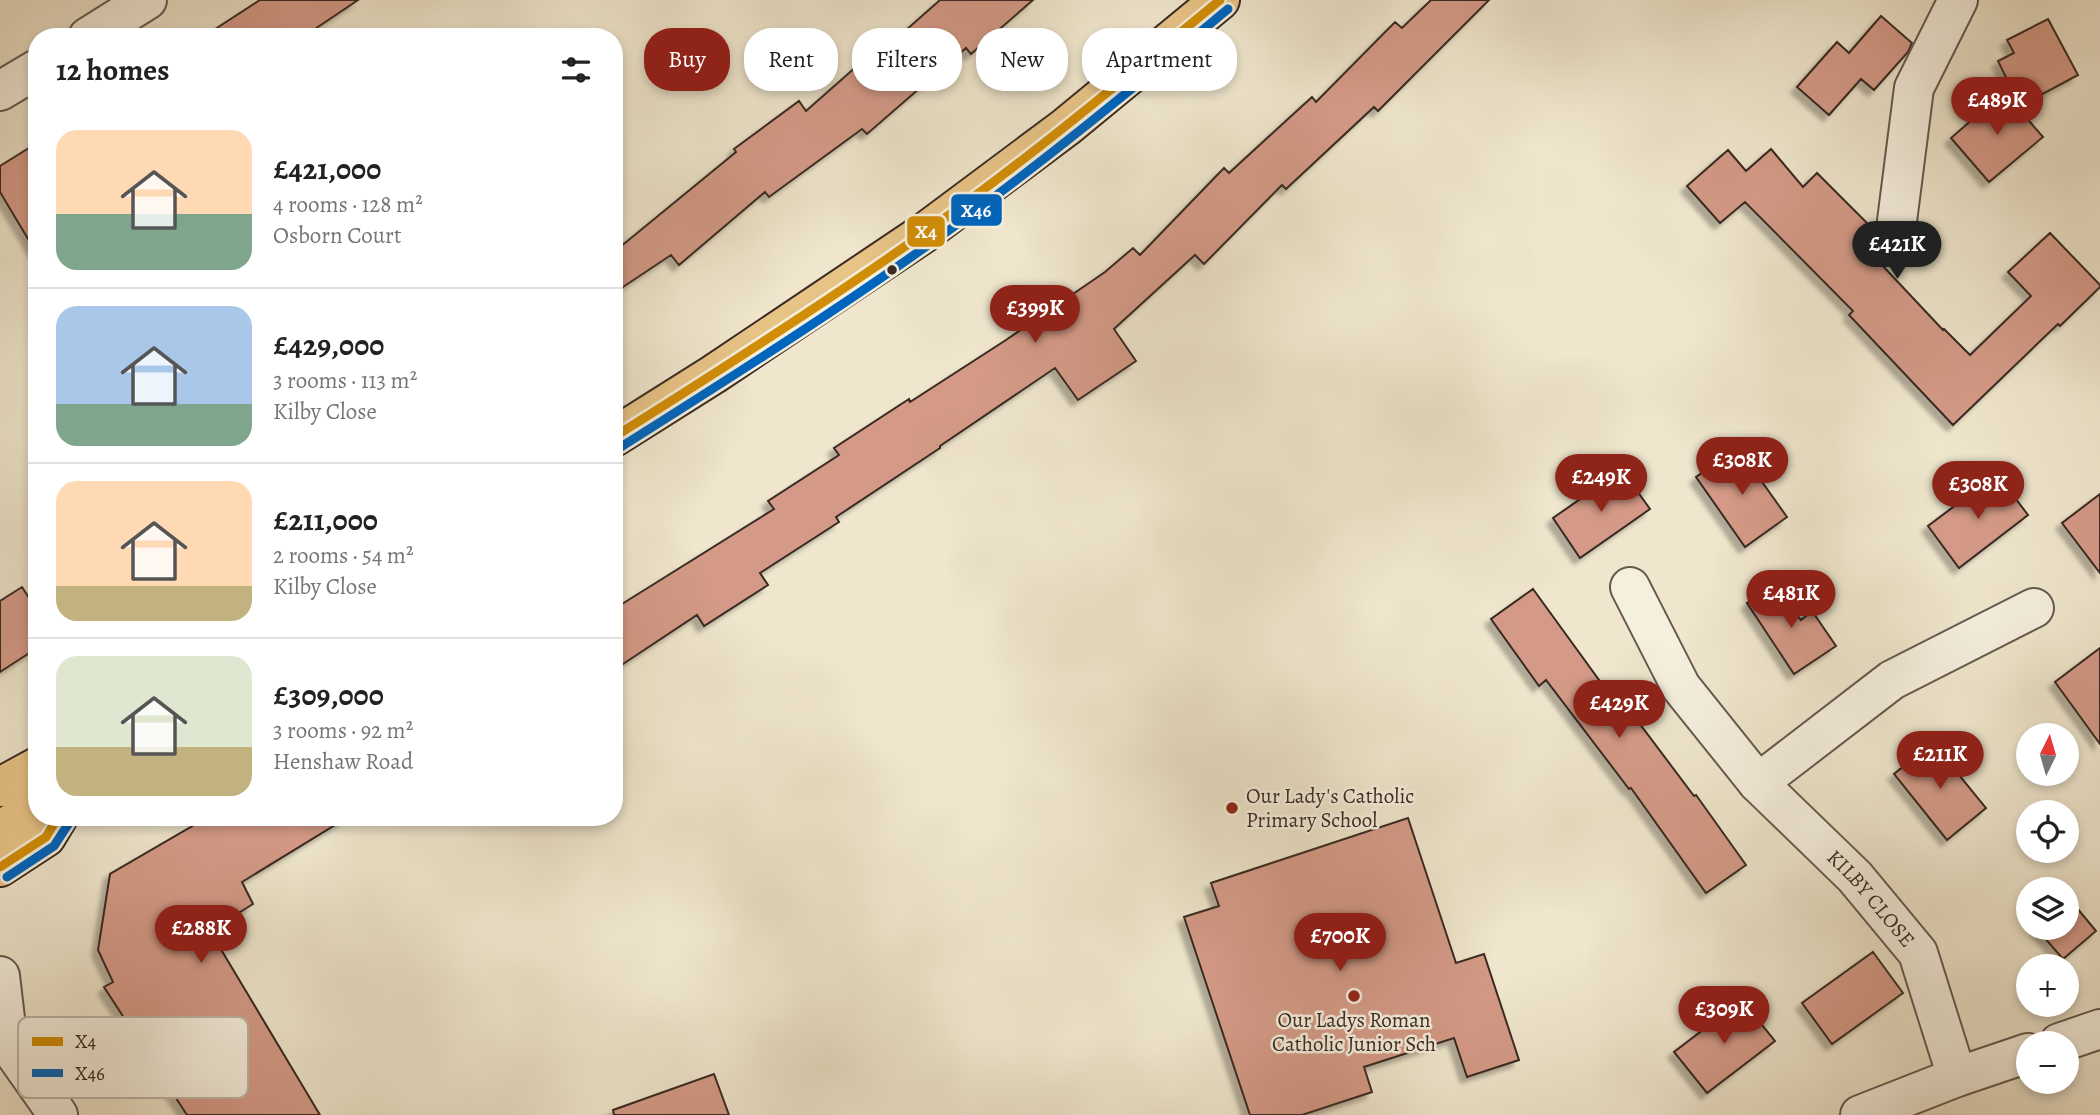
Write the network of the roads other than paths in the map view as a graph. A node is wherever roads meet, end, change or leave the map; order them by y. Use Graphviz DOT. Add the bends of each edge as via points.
graph roads {
  1 [pos="147,0"];
  2 [pos="1220,0"];
  3 [pos="1958,0"];
  4 [pos="102,28"];
  5 [pos="28,74"];
  6 [pos="0,91"];
  7 [pos="1897,221"];
  8 [pos="623,431"];
  9 [pos="1630,587"];
  10 [pos="2034,608"];
  11 [pos="28,772"];
  12 [pos="1758,783"];
  13 [pos="0,788"];
  14 [pos="28,814"];
  15 [pos="53,826"];
  16 [pos="0,830"];
  17 [pos="0,867"];
  18 [pos="0,976"];
  19 [pos="2100,1029"];
  20 [pos="2079,1036"];
  21 [pos="4,1041"];
  22 [pos="2016,1057"];
  23 [pos="18,1060"];
  24 [pos="1957,1077"];
  25 [pos="46,1098"];
  26 [pos="58,1115"];
  27 [pos="1860,1115"];
  1 -- 4 [label="street"];
  2 -- 8 [label="main road" via="1066,127 923,233"];
  3 -- 7 [label="street" via="1914,88"];
  5 -- 6 [label="street"];
  9 -- 12 [label="street, KILBY CLOSE" via="1681,687"];
  10 -- 12 [label="street" via="1892,680"];
  11 -- 13 [label="main road"];
  12 -- 24 [label="street, KILBY CLOSE" via="1855,877 1918,953"];
  14 -- 16 [label="main road"];
  15 -- 17 [label="main road" via="46,837"];
  18 -- 21 [label="street"];
  19 -- 20 [label="street"];
  21 -- 23 [label="street"];
  22 -- 24 [label="street"];
  24 -- 27 [label="street"];
  25 -- 26 [label="street"];
}
